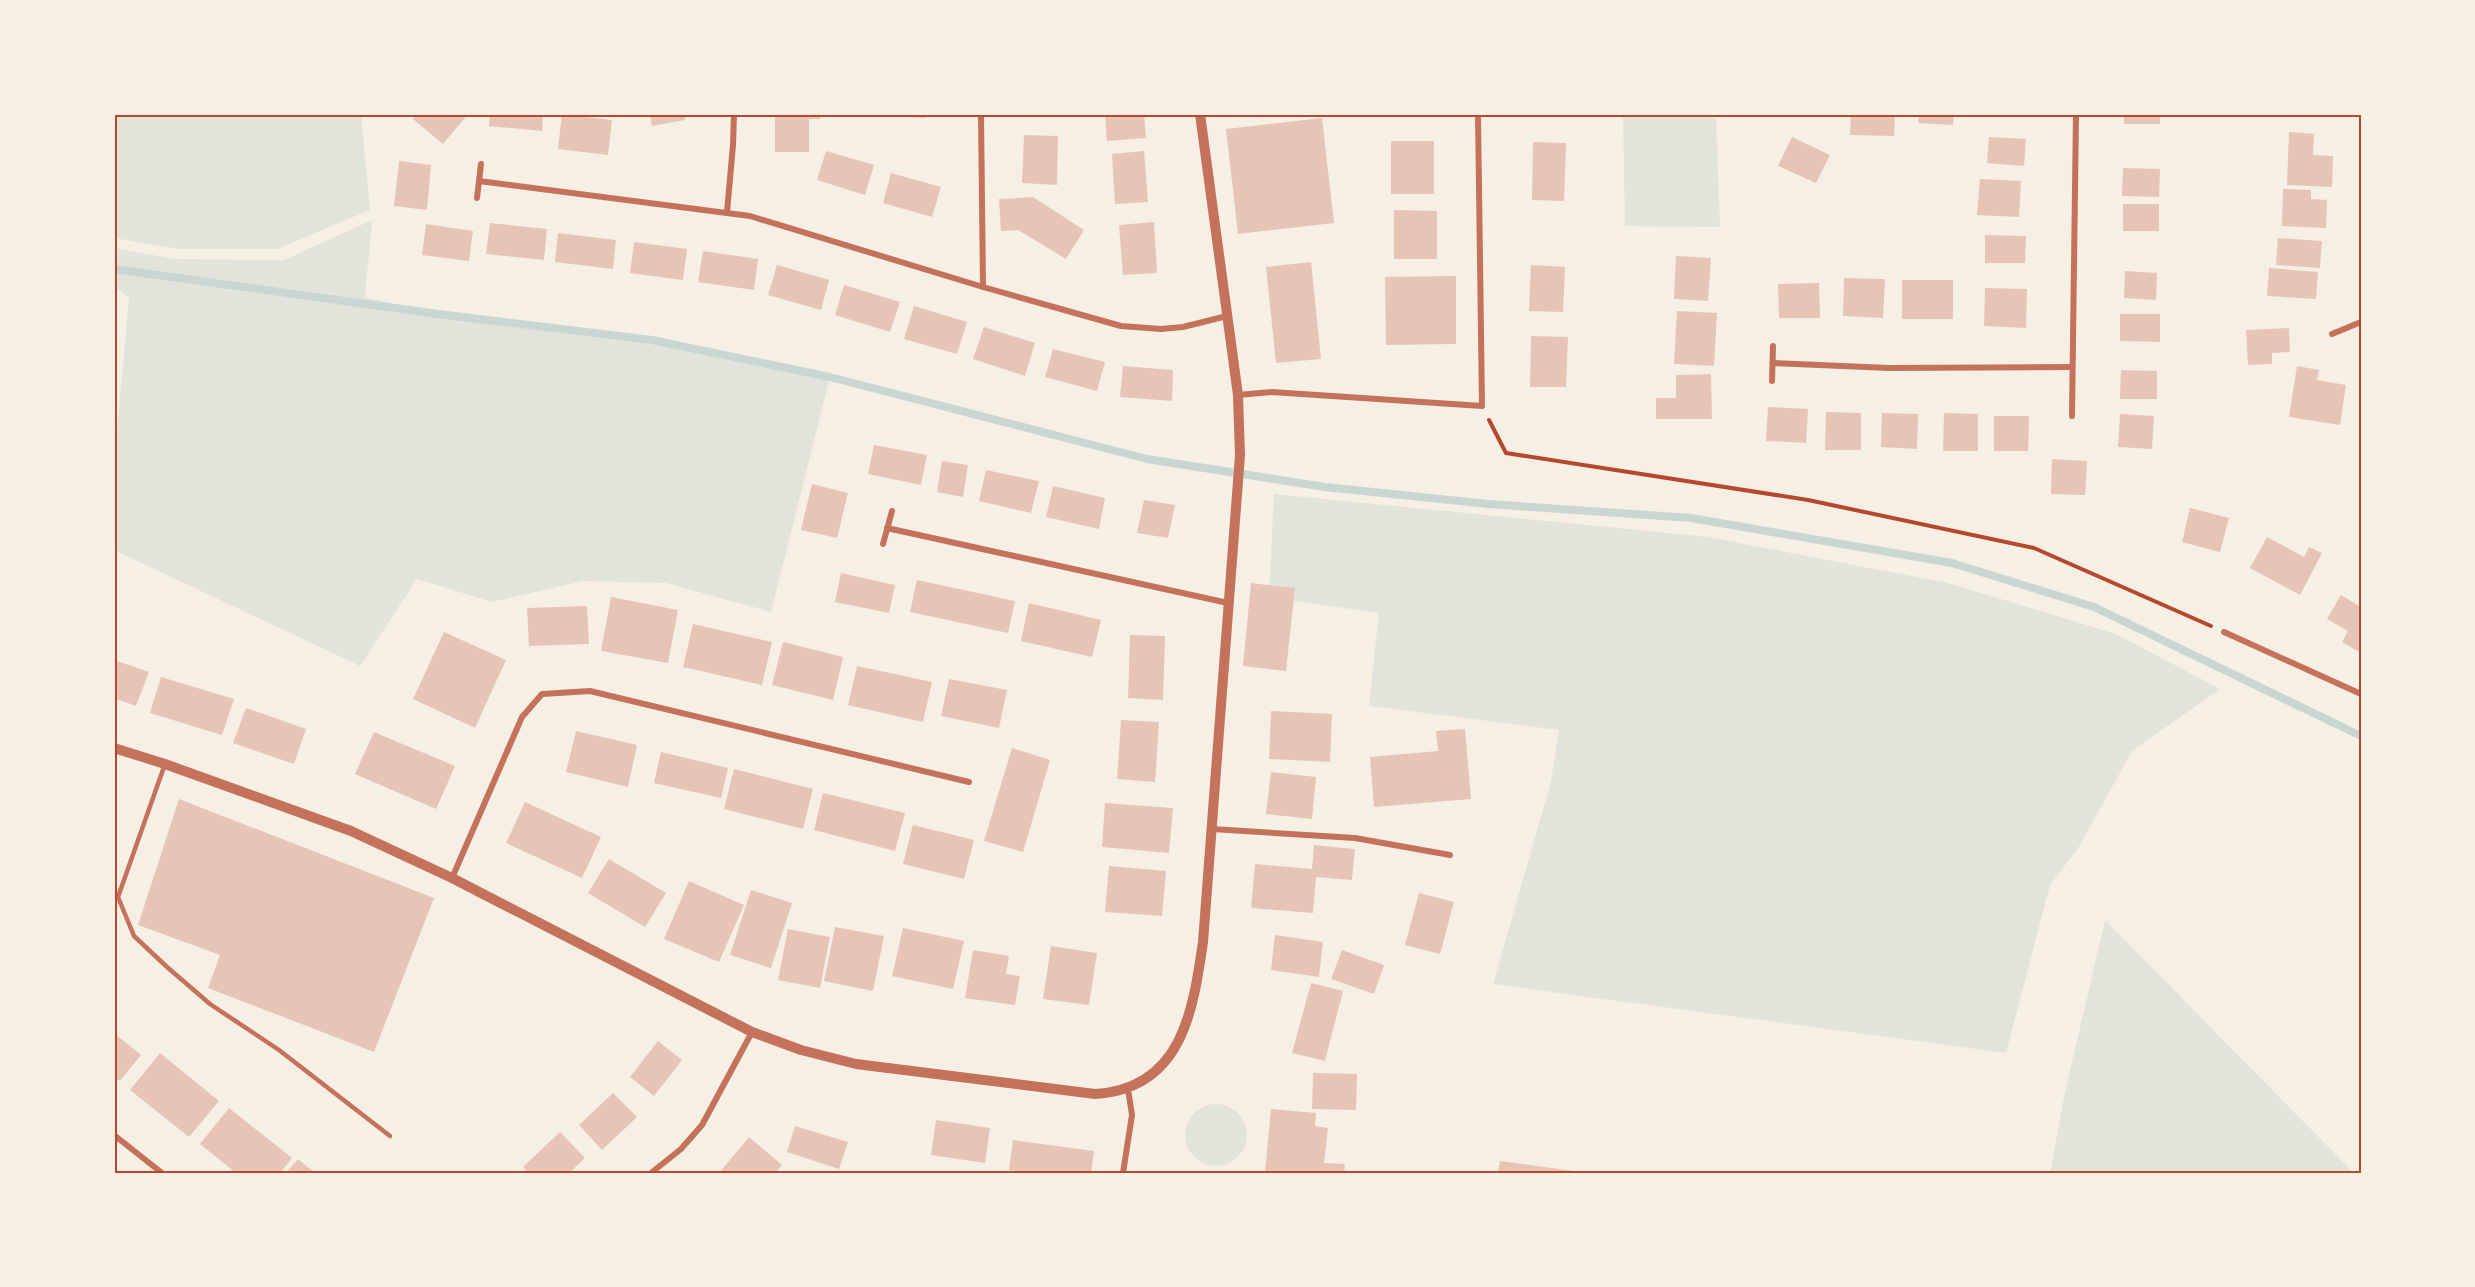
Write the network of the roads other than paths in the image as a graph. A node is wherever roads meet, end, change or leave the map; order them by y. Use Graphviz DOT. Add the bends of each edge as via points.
graph roads {
  1 [pos="734,114"];
  2 [pos="981,114"];
  3 [pos="1200,114"];
  4 [pos="1478,114"];
  5 [pos="2076,114"];
  6 [pos="481,164"];
  7 [pos="479,181"];
  8 [pos="477,198"];
  9 [pos="727,212"];
  10 [pos="983,287"];
  11 [pos="1227,316"];
  12 [pos="2361,322"];
  13 [pos="2332,334"];
  14 [pos="1773,346"];
  15 [pos="1773,363"];
  16 [pos="2072,368"];
  17 [pos="1772,381"];
  18 [pos="1238,395"];
  19 [pos="2072,416"];
  20 [pos="891,510"];
  21 [pos="887,528"];
  22 [pos="884,544"];
  23 [pos="1228,603"];
  24 [pos="2224,632"];
  25 [pos="2361,694"];
  26 [pos="114,748"];
  27 [pos="165,764"];
  28 [pos="969,782"];
  29 [pos="1212,828"];
  30 [pos="1450,855"];
  31 [pos="452,878"];
  32 [pos="752,1032"];
  33 [pos="1128,1089"];
  34 [pos="114,1135"];
  35 [pos="390,1136"];
  36 [pos="162,1173"];
  37 [pos="651,1173"];
  38 [pos="1124,1173"];
  1 -- 9 [label="street"];
  2 -- 10 [label="street"];
  3 -- 11 [label="street"];
  4 -- 18 [label="street" via="1482,406 1272,392"];
  5 -- 16 [label="street"];
  6 -- 7 [label="street"];
  7 -- 8 [label="street"];
  7 -- 9 [label="street"];
  9 -- 10 [label="street" via="777,223"];
  10 -- 11 [label="street" via="1121,326 1183,327"];
  11 -- 18 [label="street"];
  12 -- 13 [label="street"];
  14 -- 15 [label="street"];
  15 -- 16 [label="street" via="1889,368"];
  15 -- 17 [label="street"];
  16 -- 19 [label="street"];
  18 -- 23 [label="street" via="1240,455"];
  20 -- 21 [label="street"];
  21 -- 22 [label="street"];
  21 -- 23 [label="street"];
  23 -- 29 [label="street"];
  24 -- 25 [label="street"];
  26 -- 27 [label="street"];
  27 -- 31 [label="street" via="351,831"];
  27 -- 35 [label="lane" via="118,897 134,936 210,1004 279,1050"];
  28 -- 31 [label="street" via="590,691 542,694 522,717"];
  29 -- 30 [label="street" via="1355,838"];
  29 -- 33 [label="street" via="1194,1001 1183,1033 1167,1059"];
  31 -- 32 [label="street"];
  32 -- 33 [label="street" via="856,1064 1095,1094"];
  32 -- 37 [label="street" via="702,1125 681,1149"];
  33 -- 38 [label="street" via="1132,1115"];
  34 -- 36 [label="street"];
}
